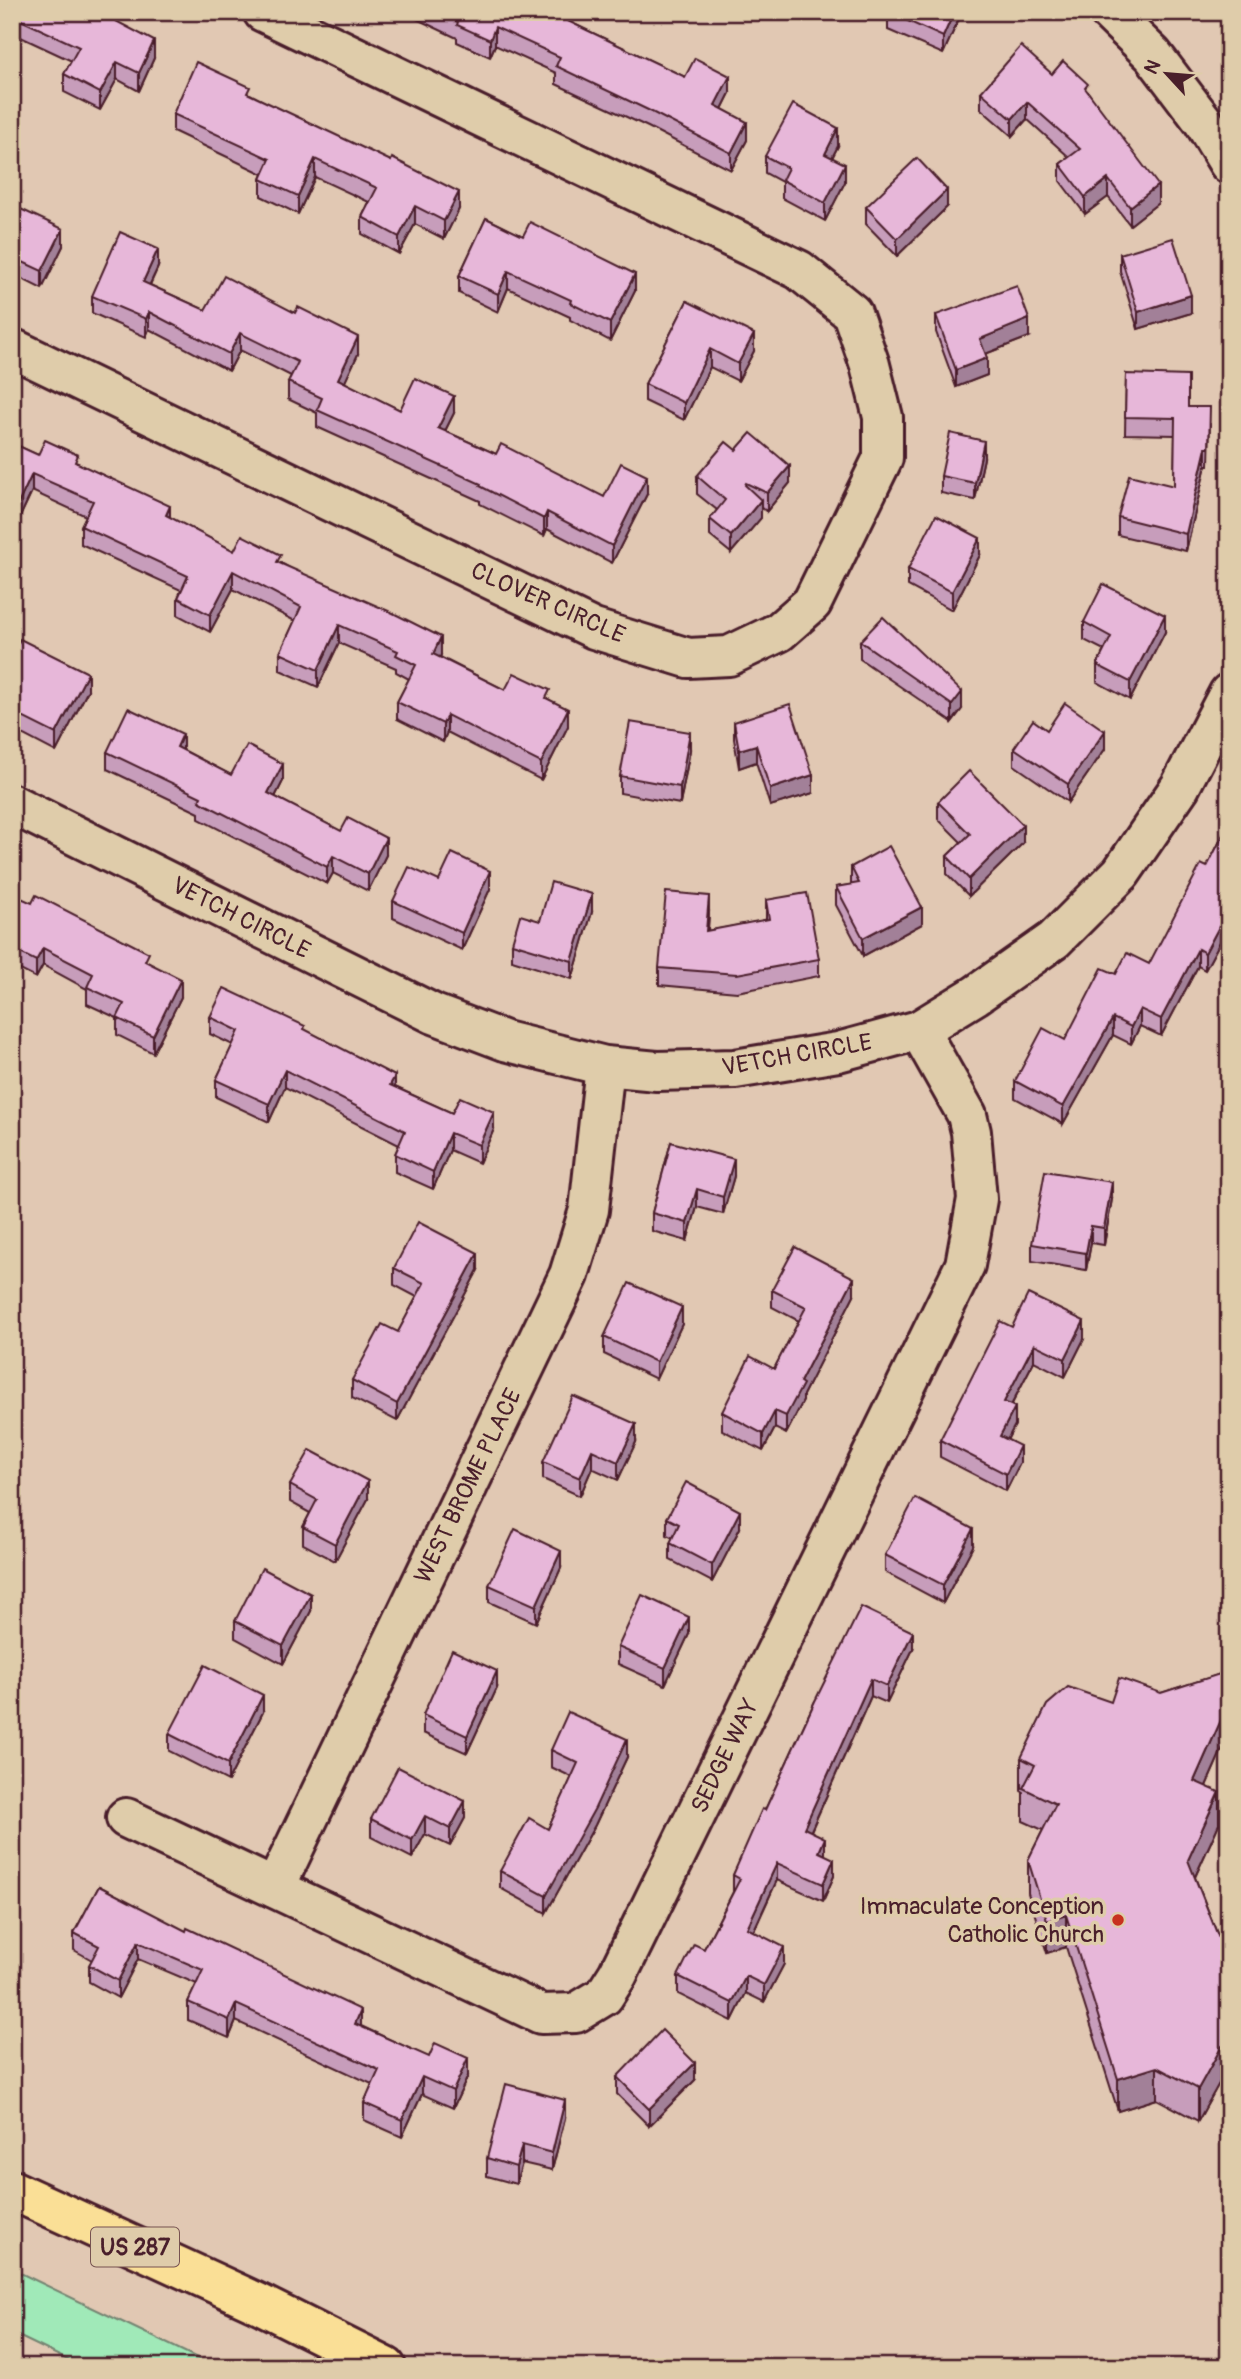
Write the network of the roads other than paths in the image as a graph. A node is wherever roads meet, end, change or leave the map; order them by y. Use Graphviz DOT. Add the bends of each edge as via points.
graph roads {
  1 [pos="263,12"];
  2 [pos="1110,12"];
  3 [pos="1229,164"];
  4 [pos="12,348"];
  5 [pos="1229,693"];
  6 [pos="12,804"];
  7 [pos="919,1030"];
  8 [pos="605,1066"];
  9 [pos="126,1818"];
  10 [pos="275,1888"];
  11 [pos="12,2190"];
  12 [pos="386,2367"];
  1 -- 4 [label="street, CLOVER CIRCLE" via="799,270 852,313 883,417 883,458 812,603 779,632 729,656 688,658 594,629"];
  2 -- 3 [label="street" via="1153,55"];
  5 -- 7 [label="street, VETCH CIRCLE" via="1180,787 1121,873 1054,940"];
  6 -- 8 [label="street, VETCH CIRCLE" via="434,1014 505,1041"];
  7 -- 8 [label="street, VETCH CIRCLE" via="838,1052 735,1069 657,1071"];
  7 -- 10 [label="street, SEDGE WAY" via="967,1115 971,1132 977,1199 965,1265 604,1996 576,2013 541,2014"];
  8 -- 10 [label="street, WEST BROME PLACE" via="589,1210 569,1275"];
  9 -- 10 [label="street, SEDGE WAY"];
  11 -- 12 [label="main road, US 287"];
}
